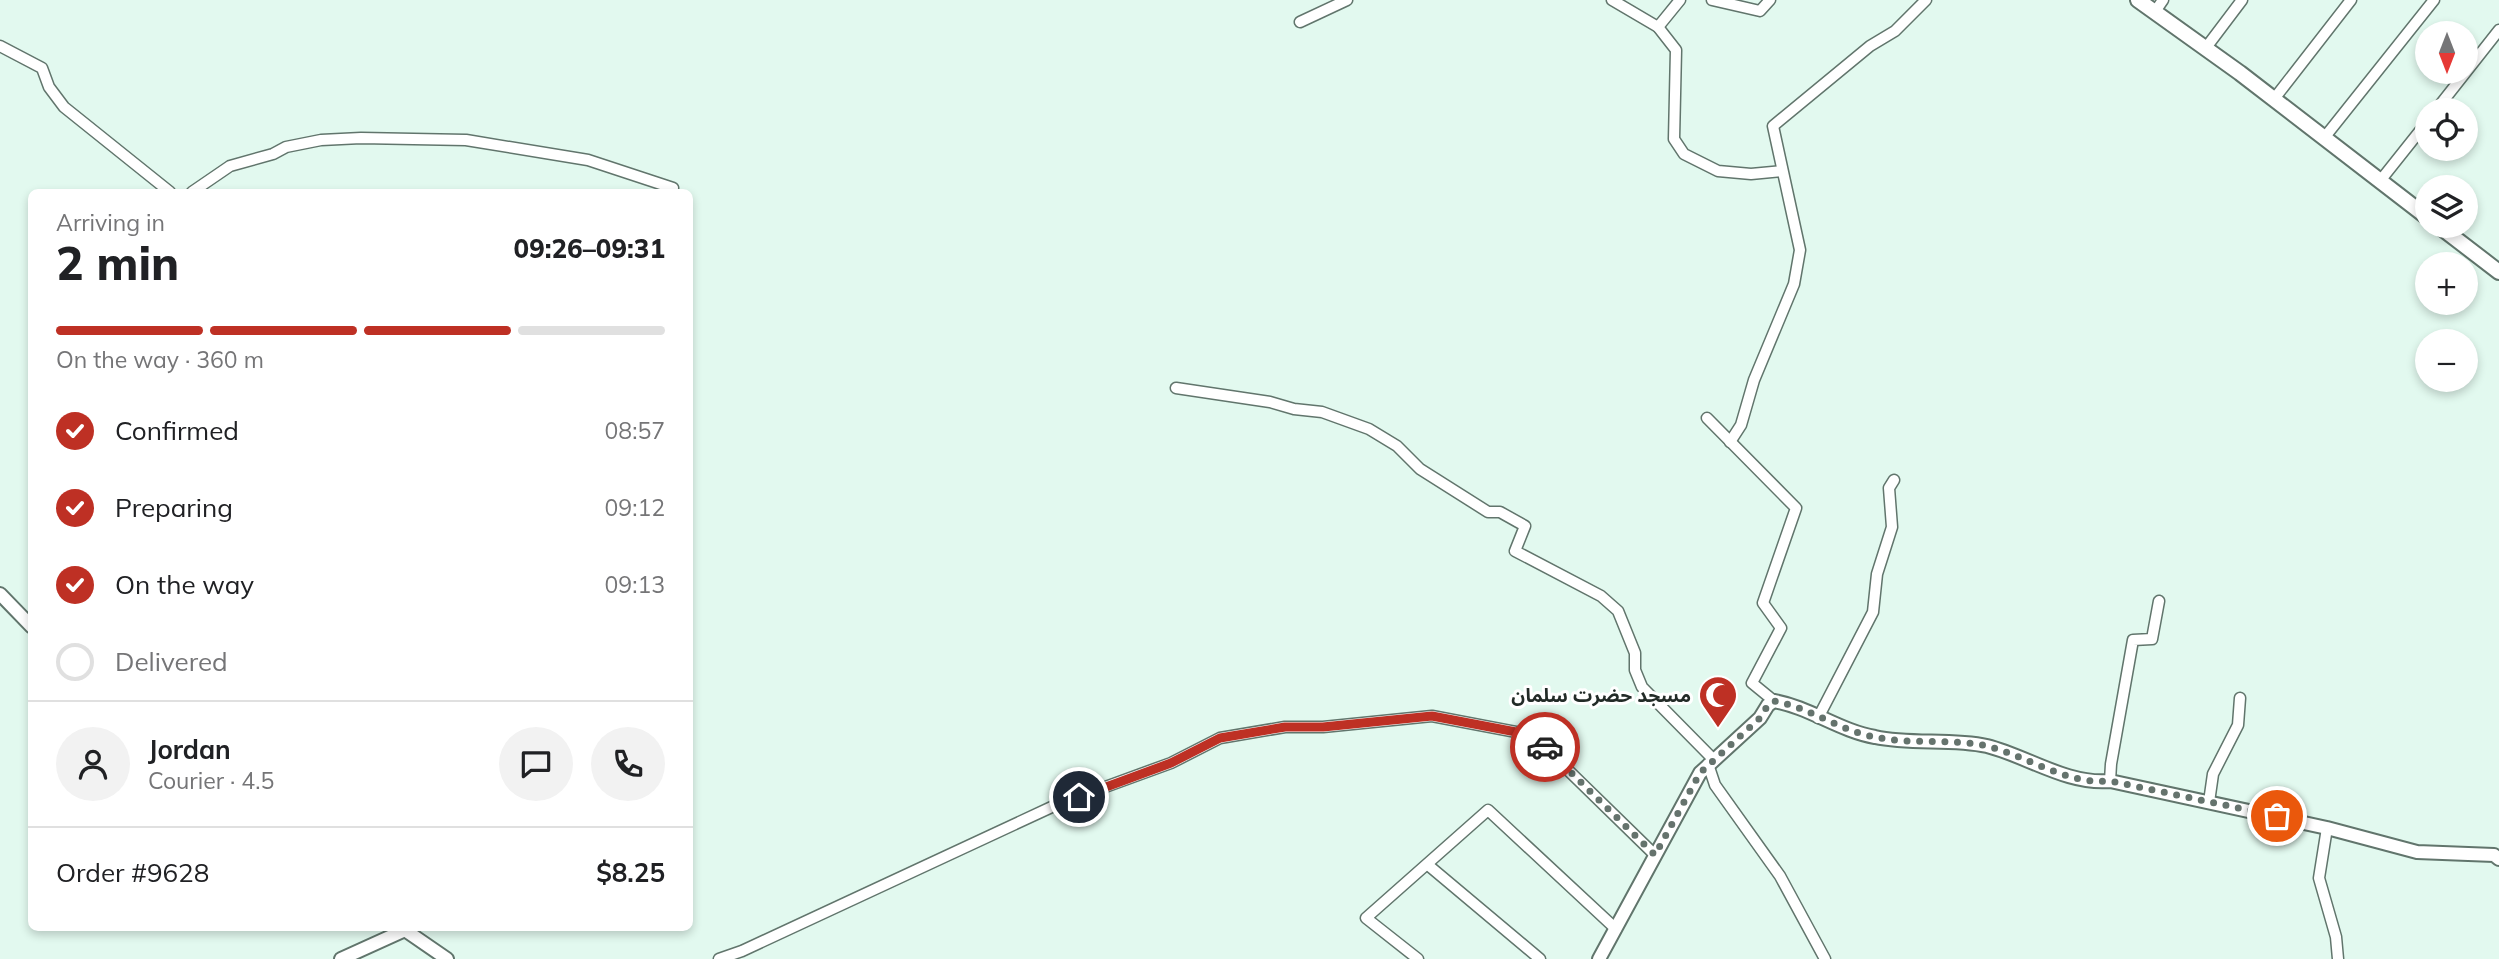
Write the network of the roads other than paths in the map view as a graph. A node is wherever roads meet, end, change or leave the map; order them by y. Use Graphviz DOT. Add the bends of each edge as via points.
graph roads {
  1 [pos="1348,0"];
  2 [pos="1612,0"];
  3 [pos="1680,0"];
  4 [pos="1712,0"];
  5 [pos="1770,0"];
  6 [pos="1926,0"];
  7 [pos="2138,0"];
  8 [pos="2162,0"];
  9 [pos="2242,0"];
  10 [pos="2351,0"];
  11 [pos="2434,0"];
  12 [pos="2154,13"];
  13 [pos="1300,22"];
  14 [pos="1658,27"];
  15 [pos="2499,30"];
  16 [pos="0,46"];
  17 [pos="2205,49"];
  18 [pos="2445,98"];
  19 [pos="2274,99"];
  20 [pos="2415,137"];
  21 [pos="2324,138"];
  22 [pos="1782,171"];
  23 [pos="2381,181"];
  24 [pos="673,188"];
  25 [pos="166,189"];
  26 [pos="196,189"];
  27 [pos="2415,208"];
  28 [pos="2455,238"];
  29 [pos="2499,272"];
  30 [pos="1176,388"];
  31 [pos="1707,418"];
  32 [pos="1730,442"];
  33 [pos="1894,480"];
  34 [pos="0,594"];
  35 [pos="2159,601"];
  36 [pos="28,623"];
  37 [pos="2241,698"];
  38 [pos="1774,701"];
  39 [pos="1818,718"];
  40 [pos="1711,761"];
  41 [pos="2110,781"];
  42 [pos="2209,802"];
  43 [pos="2327,828"];
  44 [pos="1655,855"];
  45 [pos="2499,859"];
  46 [pos="1428,865"];
  47 [pos="1616,929"];
  48 [pos="400,931"];
  49 [pos="407,931"];
  50 [pos="341,959"];
  51 [pos="447,959"];
  52 [pos="719,959"];
  53 [pos="1418,959"];
  54 [pos="1540,959"];
  55 [pos="1599,959"];
  56 [pos="1825,959"];
  57 [pos="2338,959"];
  1 -- 13 [label="street"];
  2 -- 14 [label="street"];
  3 -- 14 [label="street"];
  4 -- 5 [label="street" via="1760,11"];
  6 -- 22 [label="street" via="1895,31 1773,126"];
  7 -- 12 [label="main road"];
  8 -- 12 [label="street"];
  9 -- 17 [label="street"];
  10 -- 19 [label="street"];
  11 -- 21 [label="street"];
  12 -- 17 [label="main road"];
  14 -- 22 [label="street" via="1676,50 1674,139 1684,154 1718,171"];
  15 -- 18 [label="street"];
  16 -- 25 [label="street" via="42,68 49,88 64,107"];
  17 -- 19 [label="main road"];
  19 -- 21 [label="main road"];
  20 -- 23 [label="street"];
  21 -- 23 [label="main road"];
  22 -- 32 [label="street" via="1800,250 1794,284 1741,425"];
  23 -- 27 [label="main road"];
  24 -- 26 [label="street" via="588,160 466,140 361,138 286,147 230,166"];
  28 -- 29 [label="main road"];
  30 -- 40 [label="street" via="1322,412 1369,429 1397,446 1420,470 1489,512 1500,512 1525,526 1515,551 1601,596 1618,611 1635,653 1642,687"];
  31 -- 32 [label="street"];
  32 -- 38 [label="street" via="1796,508 1763,603 1781,628 1752,682"];
  33 -- 39 [label="street" via="1889,488 1892,527 1877,573 1872,612"];
  34 -- 36 [label="street"];
  35 -- 41 [label="street" via="2152,639 2133,640"];
  37 -- 42 [label="street" via="2238,725 2213,774"];
  38 -- 39 [label="street"];
  38 -- 40 [label="street"];
  39 -- 41 [label="street" via="1874,737 1986,746 2056,771"];
  40 -- 44 [label="street"];
  40 -- 56 [label="street" via="1715,785 1780,876"];
  41 -- 42 [label="street"];
  42 -- 43 [label="street"];
  43 -- 45 [label="street" via="2417,852 2494,855"];
  43 -- 57 [label="street" via="2319,878"];
  44 -- 47 [label="street"];
  44 -- 52 [label="street" via="1532,735 1432,716 1285,727 1220,738 1171,763 1056,805"];
  46 -- 47 [label="street" via="1489,810"];
  46 -- 53 [label="street" via="1366,918"];
  46 -- 54 [label="street"];
  47 -- 55 [label="street"];
  48 -- 50 [label="street"];
  49 -- 51 [label="street"];
}
